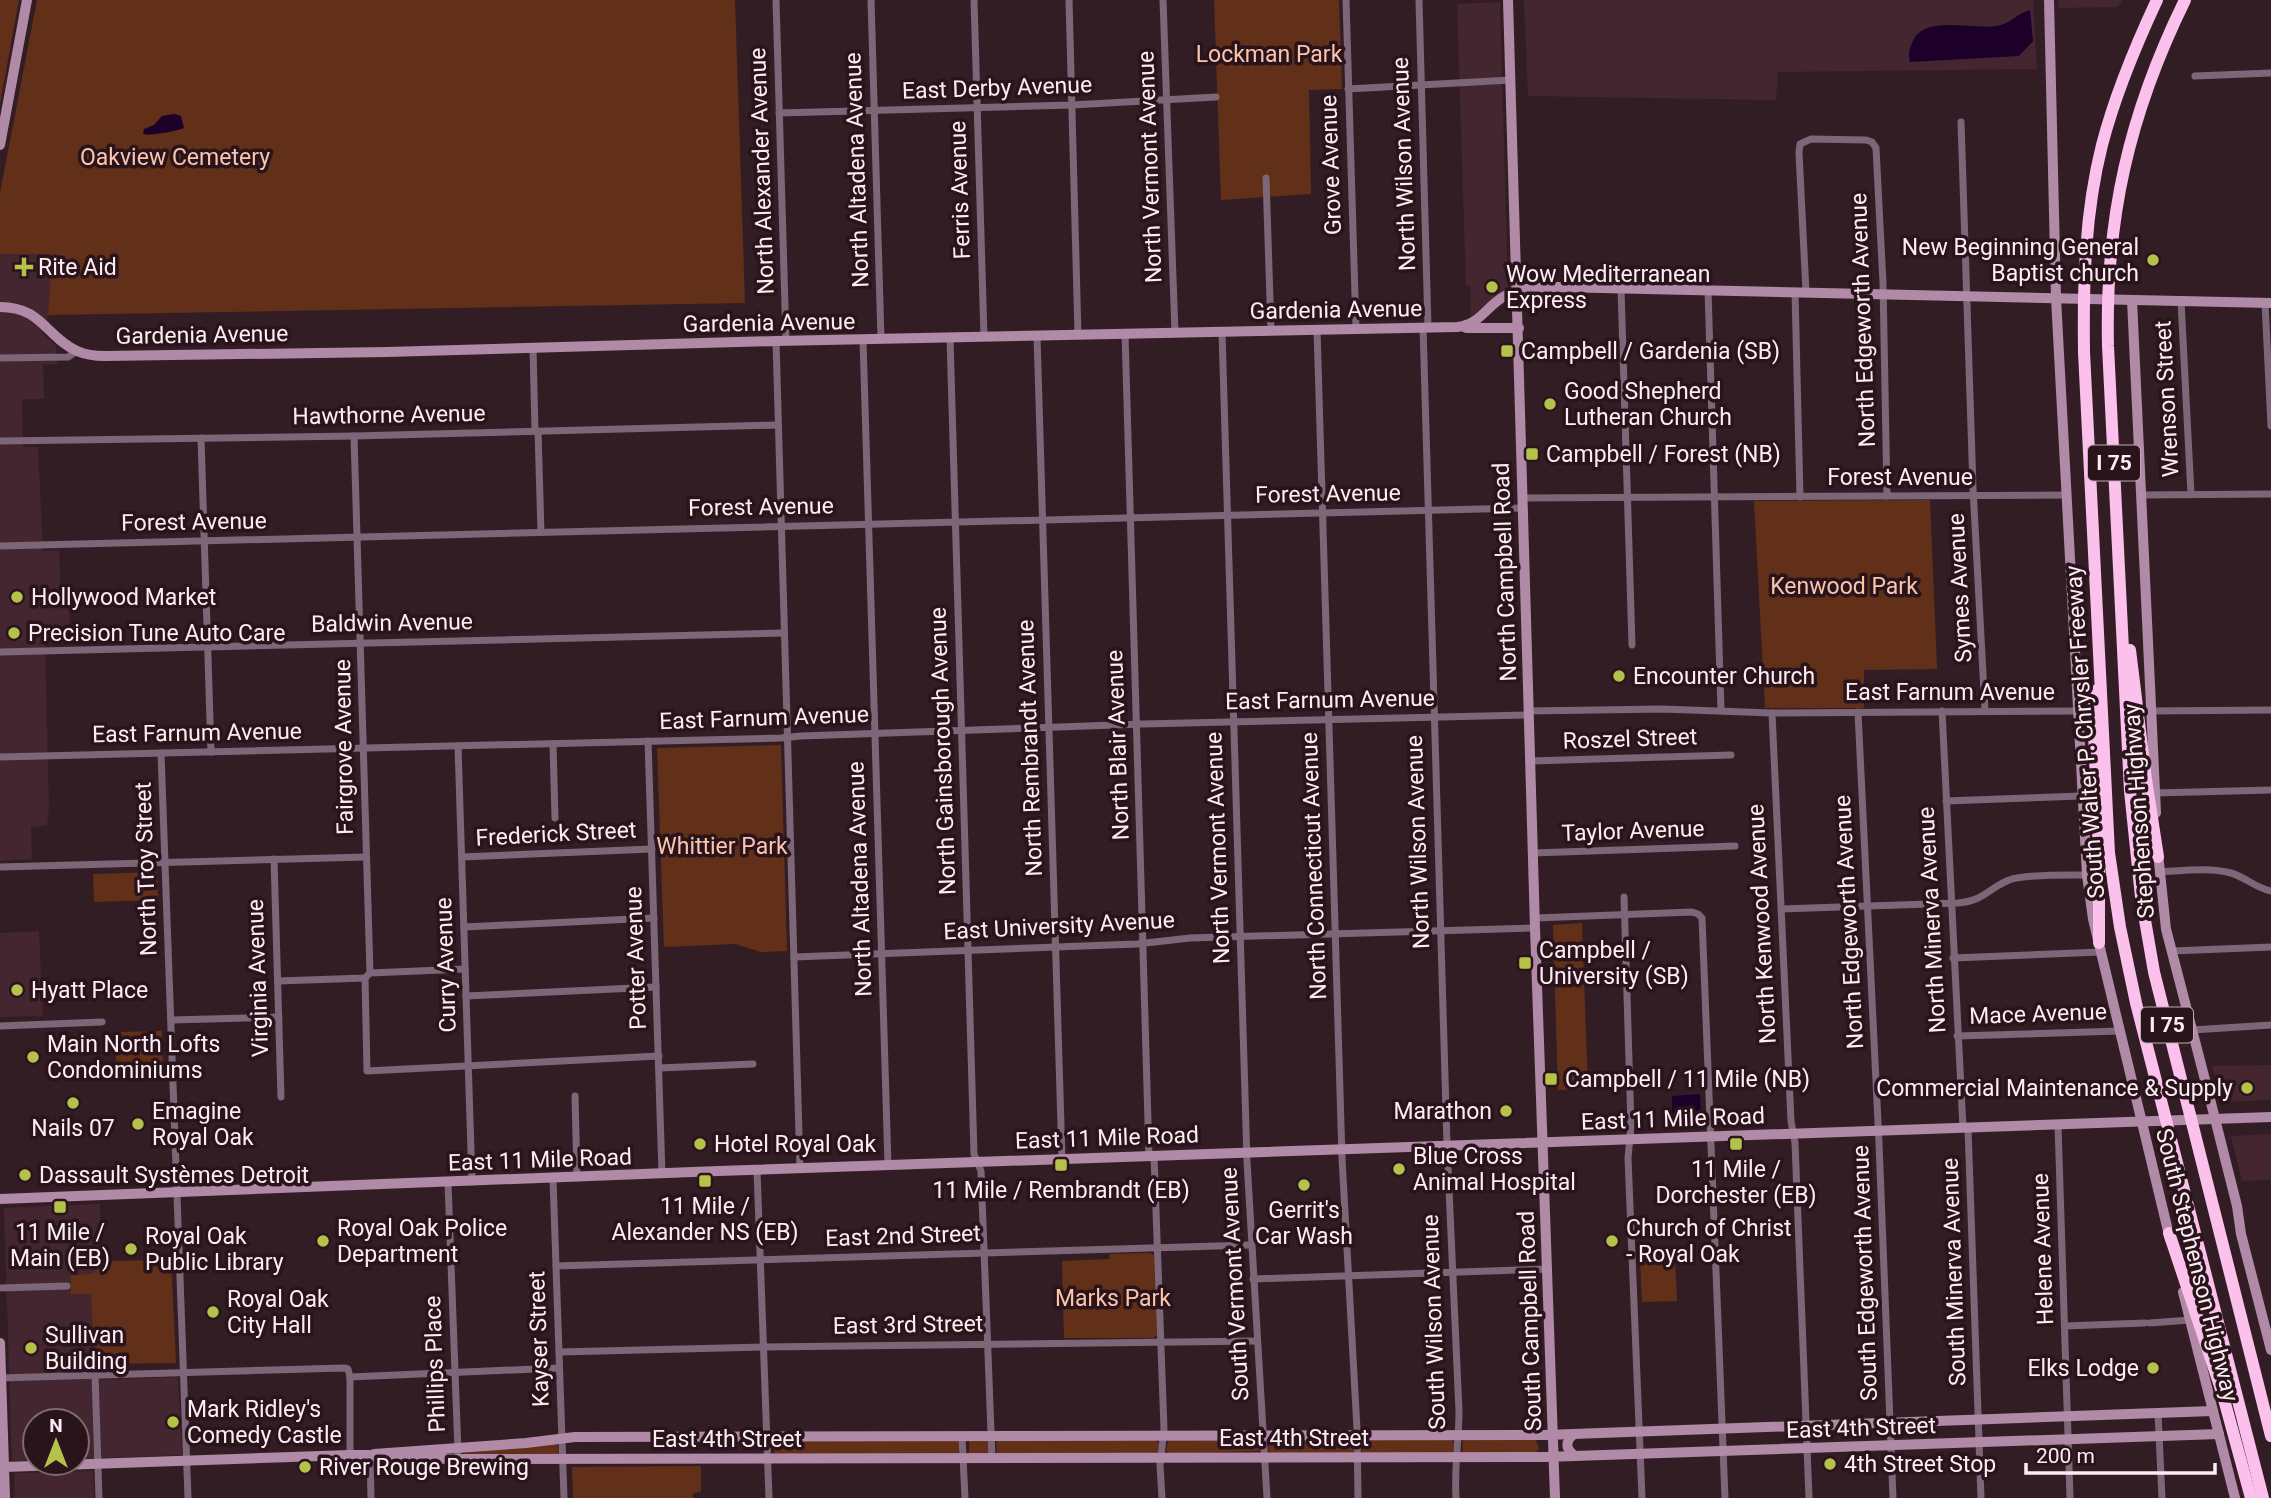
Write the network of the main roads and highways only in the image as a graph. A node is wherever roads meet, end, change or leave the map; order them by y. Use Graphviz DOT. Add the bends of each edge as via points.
graph roads {
  1 [pos="2156,1"];
  2 [pos="2184,4"];
  3 [pos="2121,605"];
  4 [pos="2101,670"];
  5 [pos="2158,857"];
  6 [pos="2100,948"];
  7 [pos="2169,1233"];
  8 [pos="2271,1436"];
  9 [pos="2251,1498"];
  10 [pos="2263,1498"];
  1 -- 4 [label="highway, South Walter P. Chrysler Freeway / I 75" via="2106,130 2085,261 2084,352"];
  2 -- 3 [label="highway, I 75" via="2141,104 2123,167 2112,242 2108,321"];
  3 -- 5 [label="highway"];
  3 -- 8 [label="highway, I 75" via="2130,791 2150,951"];
  4 -- 6 [label="highway" via="2093,708"];
  4 -- 10 [label="highway, South Walter P. Chrysler Freeway / I 75" via="2108,833 2120,927"];
  7 -- 9 [label="highway" via="2222,1392"];
}
